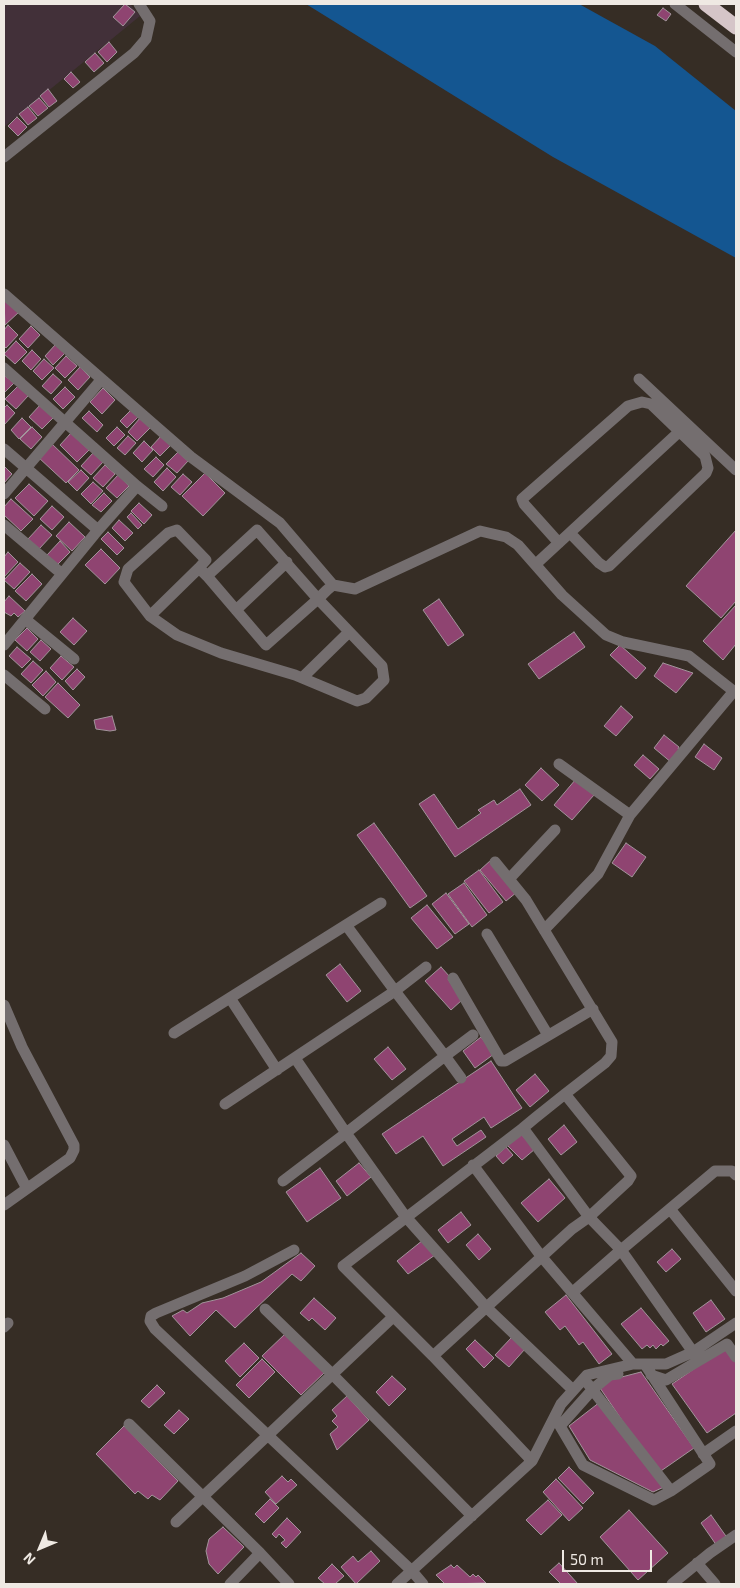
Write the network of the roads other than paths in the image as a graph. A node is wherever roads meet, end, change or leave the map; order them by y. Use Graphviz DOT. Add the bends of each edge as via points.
graph roads {
  1 [pos="138,4"];
  2 [pos="675,4"];
  3 [pos="706,4"];
  4 [pos="736,28"];
  5 [pos="736,52"];
  6 [pos="4,157"];
  7 [pos="4,294"];
  8 [pos="4,368"];
  9 [pos="639,379"];
  10 [pos="100,380"];
  11 [pos="64,421"];
  12 [pos="680,431"];
  13 [pos="4,449"];
  14 [pos="26,468"];
  15 [pos="736,470"];
  16 [pos="136,486"];
  17 [pos="4,494"];
  18 [pos="162,506"];
  19 [pos="276,520"];
  20 [pos="4,525"];
  21 [pos="98,530"];
  22 [pos="258,530"];
  23 [pos="570,533"];
  24 [pos="559,543"];
  25 [pos="287,562"];
  26 [pos="536,564"];
  27 [pos="203,572"];
  28 [pos="62,574"];
  29 [pos="333,585"];
  30 [pos="318,598"];
  31 [pos="236,610"];
  32 [pos="150,616"];
  33 [pos="25,619"];
  34 [pos="349,632"];
  35 [pos="4,645"];
  36 [pos="266,645"];
  37 [pos="74,659"];
  38 [pos="263,666"];
  39 [pos="4,675"];
  40 [pos="302,678"];
  41 [pos="735,692"];
  42 [pos="45,709"];
  43 [pos="559,764"];
  44 [pos="630,815"];
  45 [pos="555,830"];
  46 [pos="495,862"];
  47 [pos="510,878"];
  48 [pos="381,903"];
  49 [pos="346,925"];
  50 [pos="544,930"];
  51 [pos="487,934"];
  52 [pos="426,967"];
  53 [pos="453,978"];
  54 [pos="395,990"];
  55 [pos="230,998"];
  56 [pos="4,1005"];
  57 [pos="593,1009"];
  58 [pos="174,1033"];
  59 [pos="473,1035"];
  60 [pos="548,1035"];
  61 [pos="444,1056"];
  62 [pos="295,1058"];
  63 [pos="277,1070"];
  64 [pos="461,1078"];
  65 [pos="565,1094"];
  66 [pos="225,1104"];
  67 [pos="523,1128"];
  68 [pos="346,1133"];
  69 [pos="4,1145"];
  70 [pos="473,1165"];
  71 [pos="736,1175"];
  72 [pos="283,1181"];
  73 [pos="26,1187"];
  74 [pos="4,1205"];
  75 [pos="670,1209"];
  76 [pos="405,1216"];
  77 [pos="589,1216"];
  78 [pos="294,1250"];
  79 [pos="621,1250"];
  80 [pos="542,1256"];
  81 [pos="736,1291"];
  82 [pos="573,1292"];
  83 [pos="486,1307"];
  84 [pos="264,1309"];
  85 [pos="393,1316"];
  86 [pos="736,1323"];
  87 [pos="693,1352"];
  88 [pos="433,1356"];
  89 [pos="736,1357"];
  90 [pos="633,1364"];
  91 [pos="649,1371"];
  92 [pos="332,1374"];
  93 [pos="583,1379"];
  94 [pos="594,1389"];
  95 [pos="573,1390"];
  96 [pos="129,1424"];
  97 [pos="555,1426"];
  98 [pos="736,1431"];
  99 [pos="267,1434"];
  100 [pos="704,1454"];
  101 [pos="532,1461"];
  102 [pos="671,1491"];
  103 [pos="203,1498"];
  104 [pos="472,1516"];
  105 [pos="176,1522"];
  106 [pos="736,1535"];
  107 [pos="260,1553"];
  108 [pos="697,1563"];
  109 [pos="412,1570"];
  110 [pos="230,1584"];
  111 [pos="289,1584"];
  112 [pos="397,1584"];
  113 [pos="423,1584"];
  114 [pos="672,1584"];
  115 [pos="715,1584"];
  1 -- 6 [label="street" via="150,22 146,39 140,46"];
  2 -- 5 [label="street"];
  3 -- 4 [label="highway"];
  7 -- 10 [label="street"];
  8 -- 11 [label="street"];
  9 -- 15 [label="street"];
  10 -- 11 [label="street"];
  10 -- 19 [label="street" via="191,457"];
  11 -- 14 [label="street"];
  11 -- 16 [label="street"];
  12 -- 23 [label="street"];
  12 -- 23 [label="street" via="705,456 706,473 613,564 605,567 599,564"];
  12 -- 24 [label="street" via="651,404 634,403 525,495 522,499 524,504"];
  13 -- 14 [label="street"];
  14 -- 17 [label="street"];
  14 -- 21 [label="street"];
  16 -- 18 [label="street"];
  16 -- 21 [label="street"];
  19 -- 22 [label="street"];
  19 -- 29 [label="street"];
  20 -- 28 [label="street"];
  21 -- 28 [label="street"];
  22 -- 25 [label="street"];
  22 -- 27 [label="street"];
  23 -- 24 [label="street"];
  24 -- 26 [label="street"];
  25 -- 30 [label="street"];
  25 -- 31 [label="street"];
  26 -- 29 [label="street" via="506,537 480,531 355,589"];
  26 -- 41 [label="street" via="562,595 606,635 622,642 689,656"];
  27 -- 31 [label="street"];
  27 -- 32 [label="street"];
  27 -- 32 [label="street" via="206,560 177,530 168,532 128,569 124,582"];
  28 -- 33 [label="street"];
  29 -- 30 [label="street"];
  30 -- 34 [label="street"];
  30 -- 36 [label="street"];
  31 -- 36 [label="street"];
  32 -- 38 [label="street" via="192,642"];
  33 -- 35 [label="street"];
  33 -- 37 [label="street"];
  34 -- 40 [label="street"];
  34 -- 40 [label="street" via="382,666 384,680 366,698 357,701"];
  36 -- 38 [label="street"];
  38 -- 40 [label="street"];
  39 -- 42 [label="street"];
  41 -- 44 [label="street"];
  43 -- 44 [label="street"];
  44 -- 50 [label="street" via="598,874"];
  45 -- 47 [label="street"];
  46 -- 47 [label="street"];
  47 -- 50 [label="street"];
  48 -- 49 [label="street"];
  49 -- 54 [label="street"];
  49 -- 55 [label="street"];
  50 -- 57 [label="street"];
  51 -- 60 [label="street"];
  52 -- 54 [label="street"];
  53 -- 60 [label="street" via="501,1061"];
  54 -- 61 [label="street"];
  54 -- 62 [label="street"];
  55 -- 58 [label="street"];
  55 -- 63 [label="street"];
  56 -- 73 [label="street" via="22,1047 74,1145 70,1158"];
  57 -- 60 [label="street"];
  57 -- 65 [label="street" via="612,1042 611,1056"];
  59 -- 61 [label="street"];
  61 -- 64 [label="street"];
  61 -- 68 [label="street"];
  62 -- 63 [label="street"];
  62 -- 68 [label="street"];
  63 -- 66 [label="street"];
  65 -- 67 [label="street"];
  65 -- 77 [label="street" via="631,1176"];
  67 -- 70 [label="street"];
  67 -- 77 [label="street"];
  68 -- 72 [label="street"];
  68 -- 76 [label="street"];
  69 -- 73 [label="street"];
  70 -- 76 [label="street"];
  70 -- 80 [label="street"];
  71 -- 75 [label="street" via="732,1171 715,1171"];
  73 -- 74 [label="street"];
  75 -- 79 [label="street"];
  75 -- 81 [label="street"];
  76 -- 83 [label="street"];
  76 -- 85 [label="street" via="343,1266"];
  77 -- 79 [label="street"];
  77 -- 80 [label="street"];
  78 -- 99 [label="street" via="245,1276 156,1313 150,1321"];
  79 -- 82 [label="street"];
  79 -- 87 [label="street"];
  80 -- 82 [label="street"];
  80 -- 83 [label="street"];
  82 -- 90 [label="street"];
  83 -- 88 [label="street"];
  83 -- 95 [label="street"];
  84 -- 92 [label="street"];
  85 -- 88 [label="street"];
  85 -- 92 [label="street"];
  86 -- 87 [label="street"];
  87 -- 91 [label="street"];
  88 -- 101 [label="street"];
  89 -- 91 [label="street" via="727,1344 666,1380"];
  90 -- 91 [label="street"];
  90 -- 93 [label="street" via="587,1374"];
  91 -- 94 [label="street" via="610,1375"];
  91 -- 100 [label="street"];
  92 -- 99 [label="street"];
  92 -- 104 [label="street"];
  93 -- 94 [label="street"];
  93 -- 95 [label="street"];
  94 -- 97 [label="street"];
  94 -- 102 [label="street"];
  95 -- 97 [label="street" via="561,1404"];
  96 -- 103 [label="street"];
  97 -- 101 [label="street"];
  97 -- 102 [label="street" via="583,1465 654,1500"];
  98 -- 100 [label="street"];
  99 -- 103 [label="street"];
  99 -- 109 [label="street"];
  100 -- 102 [label="street" via="710,1464"];
  101 -- 104 [label="street"];
  103 -- 105 [label="street"];
  103 -- 107 [label="street"];
  104 -- 109 [label="street"];
  106 -- 108 [label="street"];
  107 -- 110 [label="street"];
  107 -- 111 [label="street"];
  108 -- 114 [label="street"];
  108 -- 115 [label="street"];
  109 -- 112 [label="street"];
  109 -- 113 [label="street"];
}
